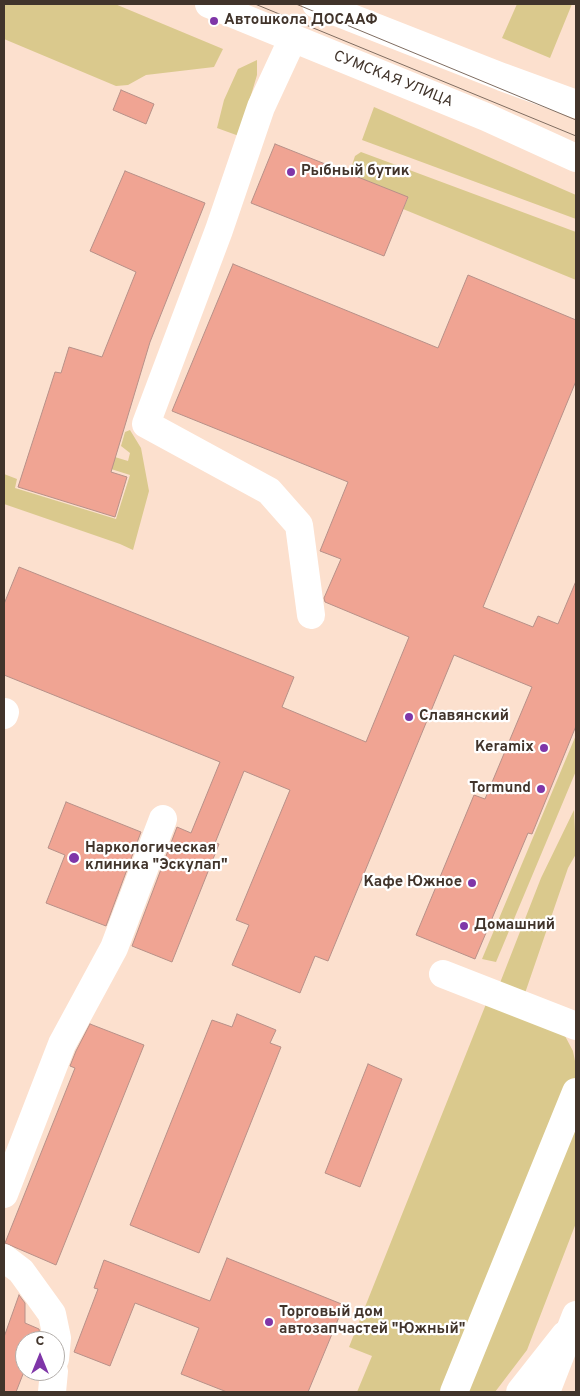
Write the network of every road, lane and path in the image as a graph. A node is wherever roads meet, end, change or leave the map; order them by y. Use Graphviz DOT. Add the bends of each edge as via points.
graph roads {
  1 [pos="209,4"];
  2 [pos="316,4"];
  3 [pos="359,12"];
  4 [pos="293,38"];
  5 [pos="576,104"];
  6 [pos="576,158"];
  7 [pos="311,615"];
  8 [pos="163,819"];
  9 [pos="444,974"];
  10 [pos="576,1026"];
  11 [pos="576,1092"];
  12 [pos="4,1194"];
  13 [pos="4,1258"];
  14 [pos="574,1321"];
  15 [pos="56,1331"];
  16 [pos="454,1392"];
  17 [pos="520,1392"];
  18 [pos="546,1392"];
  1 -- 4 [label="main road, СУМСКАЯ УЛИЦА"];
  2 -- 3 [label="main road"];
  3 -- 5 [label="main road" via="502,77"];
  4 -- 6 [label="main road, СУМСКАЯ УЛИЦА" via="486,117"];
  4 -- 7 [label="main road" via="262,107 146,424 269,491 299,525"];
  8 -- 12 [label="main road" via="114,948 62,1044"];
  9 -- 10 [label="main road"];
  11 -- 16 [label="main road"];
  13 -- 15 [label="main road" via="21,1271 52,1314"];
  14 -- 17 [label="main road"];
  14 -- 18 [label="main road"];
}
